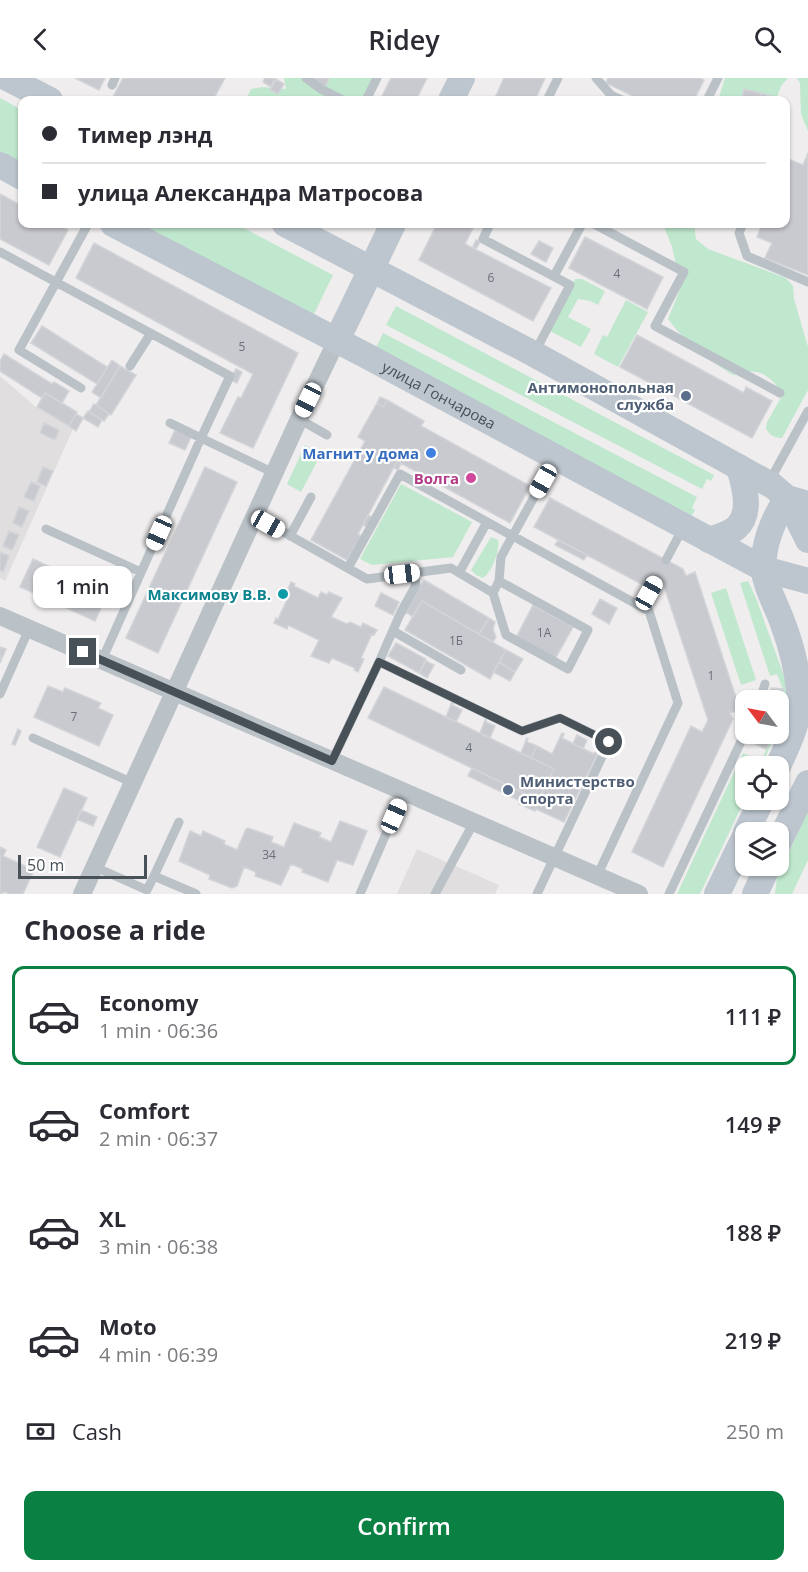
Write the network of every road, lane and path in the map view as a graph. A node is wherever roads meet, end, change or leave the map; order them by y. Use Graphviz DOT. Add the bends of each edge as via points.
graph roads {
  1 [pos="7,78"];
  2 [pos="306,78"];
  3 [pos="376,78"];
  4 [pos="462,78"];
  5 [pos="558,78"];
  6 [pos="596,78"];
  7 [pos="718,78"];
  8 [pos="42,96"];
  9 [pos="335,96"];
  10 [pos="368,96"];
  11 [pos="453,96"];
  12 [pos="550,96"];
  13 [pos="612,96"];
  14 [pos="709,96"];
  15 [pos="0,165"];
  16 [pos="18,175"];
  17 [pos="86,228"];
  18 [pos="121,228"];
  19 [pos="293,228"];
  20 [pos="391,228"];
  21 [pos="488,228"];
  22 [pos="580,228"];
  23 [pos="602,228"];
  24 [pos="741,228"];
  25 [pos="0,252"];
  26 [pos="372,269"];
  27 [pos="554,276"];
  28 [pos="57,282"];
  29 [pos="808,282"];
  30 [pos="150,333"];
  31 [pos="338,340"];
  32 [pos="534,354"];
  33 [pos="130,366"];
  34 [pos="81,388"];
  35 [pos="780,393"];
  36 [pos="808,411"];
  37 [pos="299,419"];
  38 [pos="170,423"];
  39 [pos="327,435"];
  40 [pos="201,438"];
  41 [pos="556,457"];
  42 [pos="739,467"];
  43 [pos="274,473"];
  44 [pos="788,495"];
  45 [pos="311,497"];
  46 [pos="255,516"];
  47 [pos="487,522"];
  48 [pos="684,526"];
  49 [pos="46,529"];
  50 [pos="290,536"];
  51 [pos="512,536"];
  52 [pos="709,540"];
  53 [pos="808,540"];
  54 [pos="666,560"];
  55 [pos="348,568"];
  56 [pos="764,569"];
  57 [pos="141,572"];
  58 [pos="414,573"];
  59 [pos="459,573"];
  60 [pos="656,579"];
  61 [pos="499,581"];
  62 [pos="808,581"];
  63 [pos="493,593"];
  64 [pos="641,607"];
  65 [pos="0,616"];
  66 [pos="29,628"];
  67 [pos="393,631"];
  68 [pos="102,660"];
  69 [pos="379,662"];
  70 [pos="461,670"];
  71 [pos="765,684"];
  72 [pos="763,690"];
  73 [pos="174,692"];
  74 [pos="0,694"];
  75 [pos="33,738"];
  76 [pos="740,744"];
  77 [pos="782,756"];
  78 [pos="332,761"];
  79 [pos="133,783"];
  80 [pos="808,783"];
  81 [pos="404,792"];
  82 [pos="179,822"];
  83 [pos="474,822"];
  84 [pos="789,822"];
  85 [pos="735,856"];
  86 [pos="554,857"];
  87 [pos="95,867"];
  88 [pos="154,876"];
  89 [pos="597,876"];
  90 [pos="763,876"];
  91 [pos="82,894"];
  92 [pos="196,894"];
  93 [pos="360,894"];
  94 [pos="435,894"];
  95 [pos="537,894"];
  96 [pos="639,894"];
  97 [pos="669,894"];
  98 [pos="717,894"];
  99 [pos="754,894"];
  1 -- 8 [label="main road"];
  2 -- 9 [label="lane"];
  3 -- 10 [label="lane"];
  4 -- 11 [label="main road"];
  5 -- 12 [label="lane"];
  6 -- 13 [label="lane"];
  7 -- 14 [label="lane"];
  15 -- 16 [label="main road"];
  17 -- 28 [label="lane"];
  18 -- 31 [label="main road, улица Гончарова"];
  19 -- 26 [label="main road"];
  20 -- 26 [label="main road"];
  21 -- 27 [label="lane" via="483,239"];
  22 -- 27 [label="lane"];
  23 -- 35 [label="lane" via="684,272 656,326"];
  24 -- 29 [label="lane" via="739,233 747,256"];
  25 -- 28 [label="lane"];
  26 -- 31 [label="main road"];
  26 -- 32 [label="main road"];
  27 -- 32 [label="lane" via="570,285"];
  28 -- 30 [label="lane"];
  28 -- 34 [label="lane" via="19,350"];
  30 -- 33 [label="lane"];
  30 -- 40 [label="lane" via="230,376"];
  31 -- 37 [label="street"];
  31 -- 41 [label="main road, улица Гончарова"];
  32 -- 42 [label="main road"];
  36 -- 44 [label="lane"];
  37 -- 39 [label="lane"];
  37 -- 43 [label="street"];
  38 -- 40 [label="lane"];
  40 -- 43 [label="lane"];
  40 -- 57 [label="lane"];
  41 -- 48 [label="main road, улица Гончарова"];
  41 -- 51 [label="lane"];
  42 -- 44 [label="main road"];
  42 -- 52 [label="main road" via="746,497 742,520 736,528"];
  43 -- 46 [label="street"];
  44 -- 53 [label="main road"];
  44 -- 56 [label="main road" via="769,533"];
  45 -- 50 [label="lane"];
  46 -- 50 [label="lane"];
  46 -- 73 [label="street"];
  47 -- 51 [label="lane"];
  47 -- 55 [label="lane" via="400,474"];
  47 -- 59 [label="lane"];
  48 -- 52 [label="main road, улица Гончарова"];
  48 -- 54 [label="lane"];
  49 -- 57 [label="lane"];
  50 -- 55 [label="lane"];
  51 -- 61 [label="lane" via="501,557"];
  51 -- 64 [label="lane"];
  52 -- 56 [label="main road, улица Гончарова"];
  55 -- 58 [label="lane" via="367,579"];
  56 -- 62 [label="main road, улица Гончарова"];
  56 -- 77 [label="main road" via="769,594 792,652 799,693 796,722"];
  57 -- 68 [label="lane"];
  58 -- 59 [label="lane" via="451,568"];
  58 -- 67 [label="lane" via="416,585"];
  59 -- 63 [label="lane"];
  60 -- 64 [label="lane"];
  61 -- 63 [label="lane"];
  61 -- 63 [label="lane" via="588,630 568,669 506,635"];
  64 -- 89 [label="lane" via="649,611 678,703"];
  65 -- 66 [label="street"];
  66 -- 68 [label="street"];
  66 -- 74 [label="lane"];
  67 -- 69 [label="lane"];
  67 -- 70 [label="lane"];
  68 -- 73 [label="street"];
  69 -- 78 [label="lane"];
  69 -- 86 [label="lane" via="522,731 560,718 609,742"];
  71 -- 72 [label="lane"];
  73 -- 78 [label="street"];
  73 -- 79 [label="street"];
  75 -- 79 [label="lane"];
  76 -- 97 [label="lane"];
  78 -- 81 [label="street"];
  79 -- 87 [label="street"];
  80 -- 84 [label="main road"];
  81 -- 83 [label="street"];
  81 -- 93 [label="lane"];
  82 -- 88 [label="lane"];
  83 -- 86 [label="street"];
  83 -- 94 [label="lane"];
  85 -- 98 [label="main road"];
  86 -- 89 [label="street"];
  86 -- 95 [label="lane"];
  87 -- 88 [label="lane" via="147,890"];
  87 -- 91 [label="street"];
  88 -- 92 [label="lane"];
  89 -- 96 [label="street"];
  90 -- 99 [label="main road"];
}
